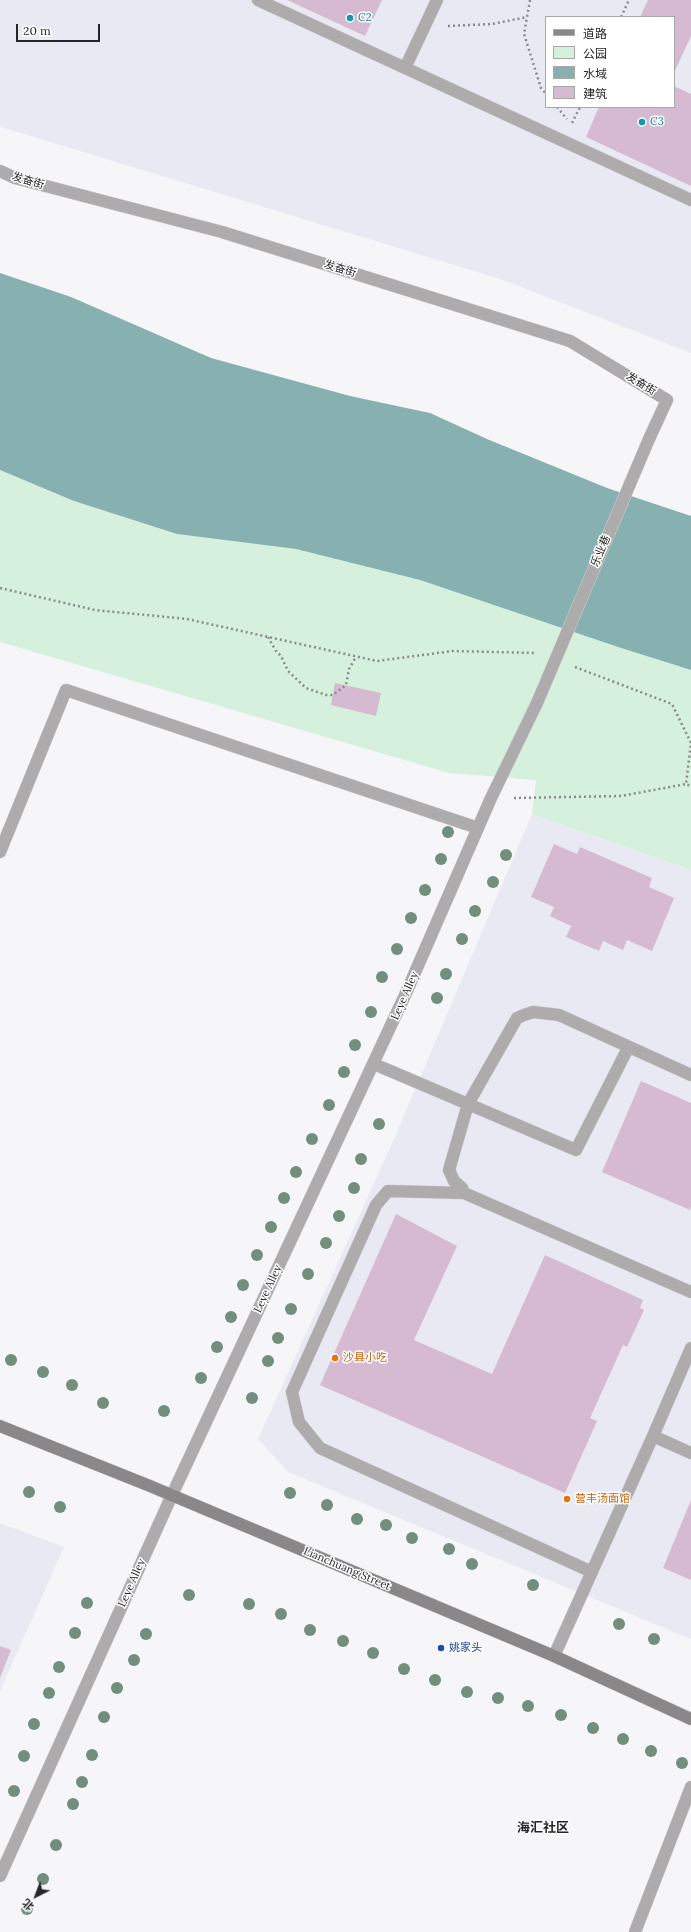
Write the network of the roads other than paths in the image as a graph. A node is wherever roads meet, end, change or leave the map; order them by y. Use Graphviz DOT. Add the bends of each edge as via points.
graph roads {
  1 [pos="258,0"];
  2 [pos="437,0"];
  3 [pos="405,68"];
  4 [pos="0,170"];
  5 [pos="691,200"];
  6 [pos="667,400"];
  7 [pos="537,703"];
  8 [pos="478,828"];
  9 [pos="0,852"];
  10 [pos="628,1048"];
  11 [pos="374,1064"];
  12 [pos="691,1075"];
  13 [pos="468,1104"];
  14 [pos="464,1193"];
  15 [pos="691,1292"];
  16 [pos="691,1348"];
  17 [pos="0,1426"];
  18 [pos="653,1436"];
  19 [pos="691,1453"];
  20 [pos="172,1496"];
  21 [pos="592,1572"];
  22 [pos="554,1656"];
  23 [pos="691,1719"];
  24 [pos="691,1787"];
  25 [pos="0,1876"];
  26 [pos="635,1932"];
  1 -- 3 [label="street"];
  2 -- 3 [label="street"];
  3 -- 5 [label="street"];
  4 -- 6 [label="street, 发奋街" via="15,178 222,232 570,341"];
  6 -- 7 [label="street, 乐业巷, bridge"];
  7 -- 8 [label="street, Leye Alley"];
  8 -- 9 [label="street" via="66,690"];
  8 -- 11 [label="street, Leye Alley"];
  10 -- 12 [label="street"];
  10 -- 13 [label="street" via="559,1015 533,1012 517,1018"];
  10 -- 13 [label="street" via="576,1150"];
  11 -- 13 [label="street"];
  11 -- 20 [label="street, Leye Alley"];
  13 -- 14 [label="street" via="449,1170"];
  14 -- 15 [label="street"];
  14 -- 21 [label="street" via="388,1191 376,1205 292,1392 300,1422 320,1448"];
  16 -- 18 [label="street"];
  17 -- 20 [label="street, Lianchuang Street"];
  18 -- 19 [label="street"];
  18 -- 21 [label="street"];
  20 -- 22 [label="street, Lianchuang Street"];
  20 -- 25 [label="street, Leye Alley"];
  21 -- 22 [label="street"];
  22 -- 23 [label="street, Lianchuang Street"];
  24 -- 26 [label="street"];
}
